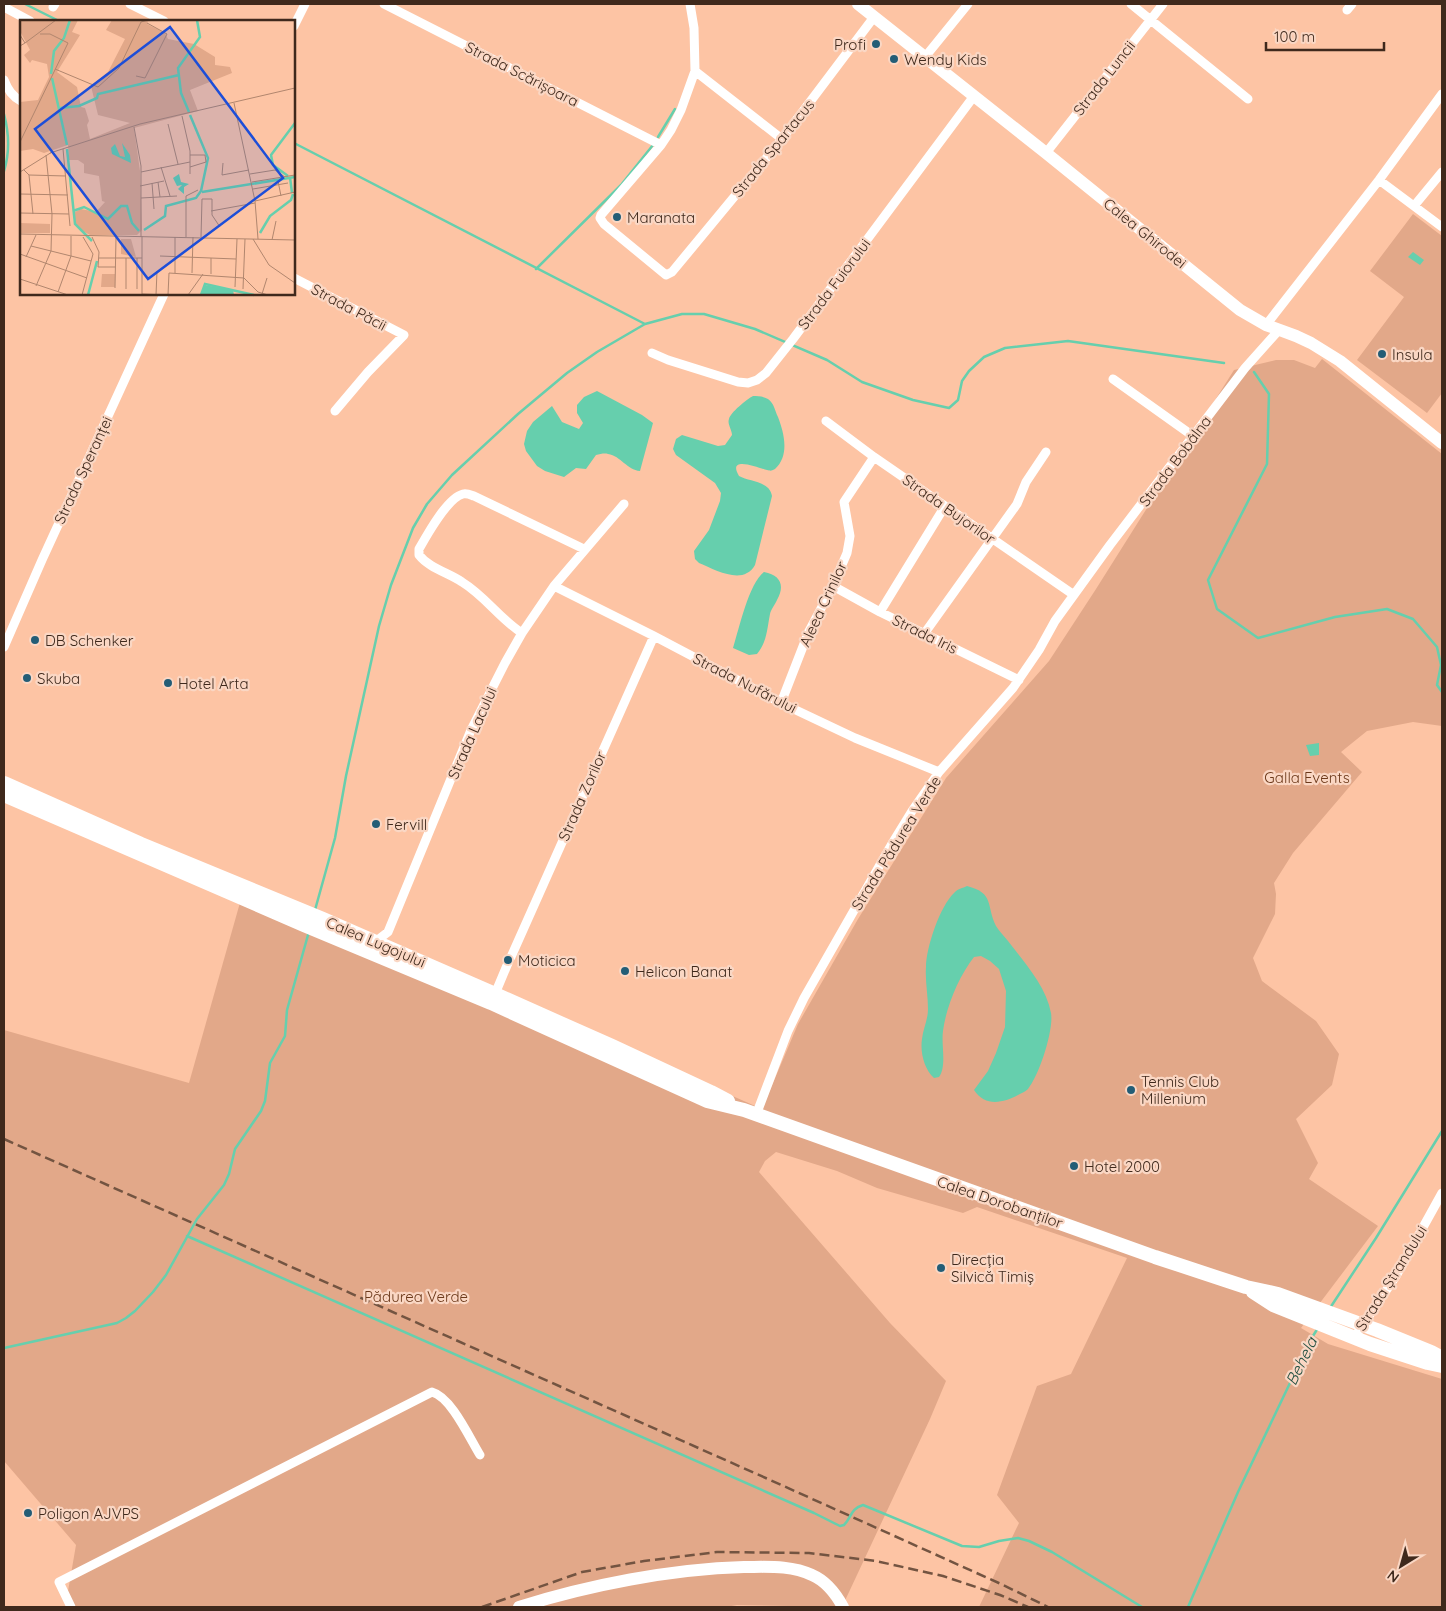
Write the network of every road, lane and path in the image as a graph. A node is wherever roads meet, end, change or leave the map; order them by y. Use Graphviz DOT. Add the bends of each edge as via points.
graph roads {
  1 [pos="130,4"];
  2 [pos="305,4"];
  3 [pos="384,4"];
  4 [pos="690,4"];
  5 [pos="858,4"];
  6 [pos="968,4"];
  7 [pos="1131,4"];
  8 [pos="1163,4"];
  9 [pos="4,7"];
  10 [pos="874,17"];
  11 [pos="1151,19"];
  12 [pos="28,20"];
  13 [pos="162,20"];
  14 [pos="295,24"];
  15 [pos="925,57"];
  16 [pos="695,71"];
  17 [pos="4,80"];
  18 [pos="1442,94"];
  19 [pos="974,96"];
  20 [pos="1248,99"];
  21 [pos="20,100"];
  22 [pos="782,139"];
  23 [pos="661,145"];
  24 [pos="1046,153"];
  25 [pos="1442,172"];
  26 [pos="1379,180"];
  27 [pos="1414,206"];
  28 [pos="1442,227"];
  29 [pos="295,279"];
  30 [pos="164,295"];
  31 [pos="1266,326"];
  32 [pos="1279,330"];
  33 [pos="652,353"];
  34 [pos="1113,379"];
  35 [pos="335,411"];
  36 [pos="826,421"];
  37 [pos="1193,436"];
  38 [pos="1442,443"];
  39 [pos="1046,452"];
  40 [pos="874,457"];
  41 [pos="624,504"];
  42 [pos="945,506"];
  43 [pos="992,540"];
  44 [pos="584,550"];
  45 [pos="554,586"];
  46 [pos="832,586"];
  47 [pos="1074,595"];
  48 [pos="880,612"];
  49 [pos="522,633"];
  50 [pos="924,634"];
  51 [pos="654,636"];
  52 [pos="4,646"];
  53 [pos="1019,680"];
  54 [pos="780,703"];
  55 [pos="939,772"];
  56 [pos="4,783"];
  57 [pos="4,795"];
  58 [pos="388,932"];
  59 [pos="375,942"];
  60 [pos="393,950"];
  61 [pos="495,994"];
  62 [pos="750,1112"];
  63 [pos="1442,1192"];
  64 [pos="1331,1321"];
  65 [pos="1363,1325"];
  66 [pos="1354,1338"];
  67 [pos="1442,1358"];
  68 [pos="1442,1366"];
  69 [pos="480,1455"];
  70 [pos="71,1607"];
  71 [pos="519,1607"];
  72 [pos="843,1607"];
  1 -- 13 [label="street"];
  2 -- 14 [label="street"];
  3 -- 23 [label="street, Strada Scărișoara"];
  4 -- 16 [label="street"];
  5 -- 10 [label="street, Calea Ghirodei"];
  6 -- 15 [label="street"];
  7 -- 11 [label="street"];
  8 -- 11 [label="street, Strada Luncii"];
  9 -- 12 [label="street"];
  10 -- 15 [label="street, Calea Ghirodei"];
  10 -- 22 [label="street, Strada Spartacus"];
  11 -- 20 [label="street"];
  11 -- 24 [label="street, Strada Luncii"];
  15 -- 19 [label="street, Calea Ghirodei"];
  16 -- 22 [label="street"];
  16 -- 23 [label="street" via="681,110"];
  17 -- 21 [label="street" via="13,96"];
  18 -- 26 [label="street"];
  19 -- 24 [label="street, Calea Ghirodei"];
  19 -- 33 [label="street, Strada Fuiorului" via="764,375 754,382 745,383"];
  22 -- 23 [label="street, Strada Spartacus" via="672,272 666,274 600,218"];
  24 -- 31 [label="street, Calea Ghirodei" via="1240,310"];
  25 -- 27 [label="street"];
  26 -- 27 [label="street"];
  26 -- 31 [label="street"];
  27 -- 28 [label="street"];
  29 -- 35 [label="street, Strada Păcii" via="404,335"];
  30 -- 52 [label="street, Strada Speranței"];
  31 -- 32 [label="street, Calea Ghirodei"];
  32 -- 37 [label="street, Strada Bobâlna"];
  32 -- 38 [label="street, Calea Ghirodei" via="1311,343 1335,358"];
  34 -- 37 [label="street"];
  36 -- 40 [label="street, Strada Bujorilor"];
  37 -- 47 [label="street, Strada Bobâlna"];
  39 -- 43 [label="street" via="1026,482 1018,504"];
  40 -- 42 [label="street, Strada Bujorilor"];
  40 -- 46 [label="street, Aleea Crinilor" via="844,502 850,539"];
  41 -- 44 [label="street, Strada Lacului"];
  42 -- 43 [label="street, Strada Bujorilor"];
  42 -- 48 [label="street"];
  43 -- 47 [label="street, Strada Bujorilor"];
  43 -- 50 [label="street"];
  44 -- 45 [label="street, Strada Lacului"];
  44 -- 49 [label="street" via="474,496 462,494 449,504 419,549 420,555 476,591"];
  45 -- 49 [label="street, Strada Lacului"];
  45 -- 51 [label="street, Strada Nufărului"];
  46 -- 48 [label="street, Strada Iris"];
  46 -- 54 [label="street, Aleea Crinilor" via="809,631"];
  47 -- 53 [label="street, Strada Pădurea Verde" via="1054,621"];
  48 -- 50 [label="street, Strada Iris"];
  49 -- 58 [label="street, Strada Lacului" via="471,730"];
  50 -- 53 [label="street, Strada Iris"];
  51 -- 54 [label="street, Strada Nufărului"];
  51 -- 61 [label="street, Strada Zorilor"];
  53 -- 55 [label="street, Strada Pădurea Verde"];
  54 -- 55 [label="street, Strada Nufărului"];
  55 -- 62 [label="street, Strada Pădurea Verde" via="893,842 812,982"];
  56 -- 59 [label="main road, Calea Lugojului"];
  57 -- 62 [label="main road, Calea Lugojului" via="707,1101"];
  58 -- 59 [label="street"];
  58 -- 60 [label="street"];
  59 -- 60 [label="main road, Calea Lugojului"];
  60 -- 61 [label="main road, Calea Lugojului"];
  61 -- 62 [label="main road, Calea Lugojului"];
  62 -- 64 [label="main road, Calea Dorobanților" via="1246,1287 1273,1305"];
  63 -- 65 [label="street, Strada Ștrandului" via="1396,1276"];
  64 -- 65 [label="main road, Calea Dorobanților"];
  64 -- 66 [label="main road, Calea Dorobanților"];
  65 -- 66 [label="street, Strada Ștrandului"];
  65 -- 67 [label="main road, Calea Dorobanților"];
  66 -- 68 [label="main road, Calea Dorobanților"];
  69 -- 70 [label="street" via="447,1401 432,1392 59,1582"];
  71 -- 72 [label="street" via="557,1595 658,1576 712,1568 773,1566 821,1579"];
}
